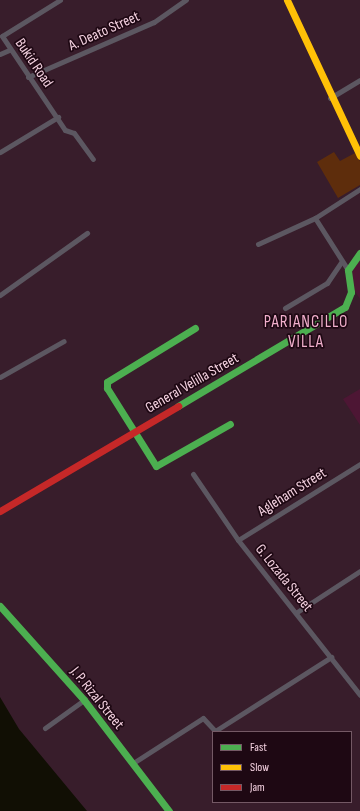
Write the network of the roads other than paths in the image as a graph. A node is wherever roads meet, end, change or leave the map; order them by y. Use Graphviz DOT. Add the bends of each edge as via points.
graph roads {
  1 [pos="60,0"];
  2 [pos="186,0"];
  3 [pos="287,0"];
  4 [pos="9,50"];
  5 [pos="0,54"];
  6 [pos="28,77"];
  7 [pos="360,80"];
  8 [pos="330,98"];
  9 [pos="58,117"];
  10 [pos="0,152"];
  11 [pos="360,156"];
  12 [pos="93,159"];
  13 [pos="360,189"];
  14 [pos="316,218"];
  15 [pos="87,233"];
  16 [pos="258,244"];
  17 [pos="360,253"];
  18 [pos="341,262"];
  19 [pos="348,270"];
  20 [pos="0,295"];
  21 [pos="285,308"];
  22 [pos="195,328"];
  23 [pos="64,341"];
  24 [pos="0,377"];
  25 [pos="230,424"];
  26 [pos="134,430"];
  27 [pos="360,464"];
  28 [pos="193,474"];
  29 [pos="0,510"];
  30 [pos="238,540"];
  31 [pos="360,571"];
  32 [pos="0,606"];
  33 [pos="297,612"];
  34 [pos="331,657"];
  35 [pos="360,696"];
  36 [pos="84,700"];
  37 [pos="45,728"];
  38 [pos="133,763"];
  39 [pos="169,811"];
  1 -- 4 [label="street, Bukid Road" via="2,34"];
  2 -- 6 [label="street, A. Deato Street" via="154,22"];
  3 -- 8 [label="main road"];
  4 -- 5 [label="street"];
  4 -- 6 [label="street, Bukid Road"];
  6 -- 9 [label="street, Bukid Road"];
  7 -- 8 [label="street"];
  8 -- 11 [label="main road"];
  9 -- 10 [label="street"];
  9 -- 12 [label="street, Bukid Road"];
  13 -- 14 [label="street"];
  14 -- 16 [label="street"];
  14 -- 18 [label="street"];
  15 -- 20 [label="street"];
  17 -- 19 [label="main road"];
  18 -- 19 [label="street"];
  18 -- 21 [label="street" via="327,283"];
  19 -- 26 [label="main road, General Velilla Street" via="351,292 345,307"];
  22 -- 26 [label="main road" via="107,382 107,388"];
  23 -- 24 [label="street"];
  25 -- 26 [label="main road" via="156,466"];
  26 -- 29 [label="main road, General Velilla Street"];
  27 -- 30 [label="street, Agleham Street"];
  28 -- 30 [label="street, G. Lozada Street"];
  30 -- 33 [label="street, G. Lozada Street"];
  31 -- 33 [label="street"];
  32 -- 36 [label="main road, J. P. Rizal Street"];
  33 -- 34 [label="street, G. Lozada Street"];
  34 -- 35 [label="street, G. Lozada Street"];
  34 -- 38 [label="street" via="215,731 203,718"];
  36 -- 37 [label="street"];
  36 -- 38 [label="main road, J. P. Rizal Street"];
  38 -- 39 [label="main road, J. P. Rizal Street"];
}
